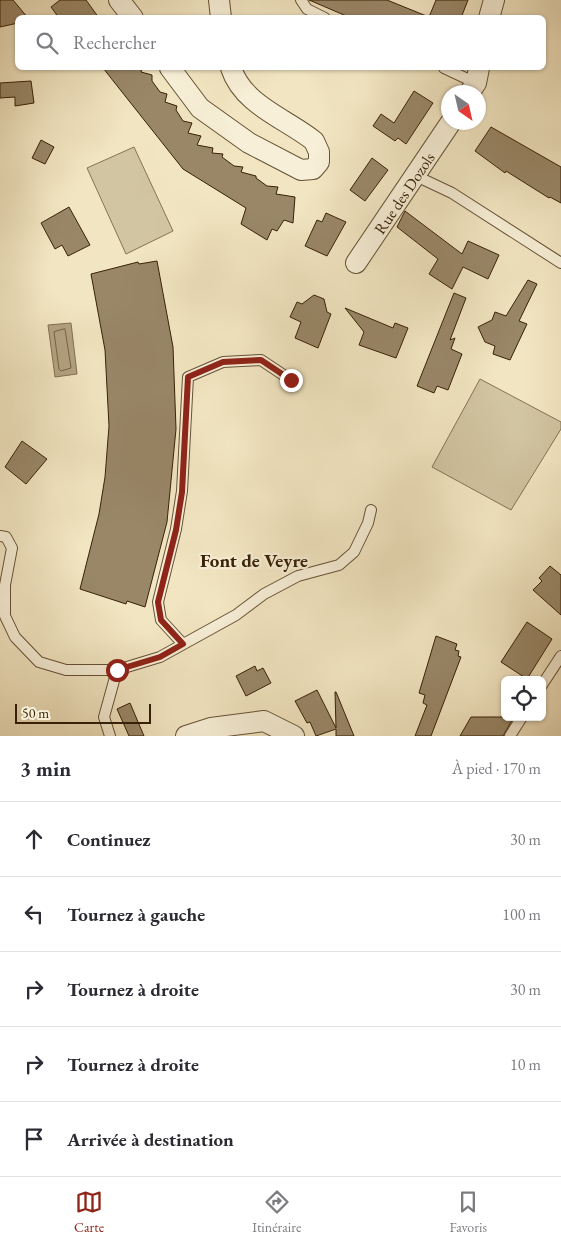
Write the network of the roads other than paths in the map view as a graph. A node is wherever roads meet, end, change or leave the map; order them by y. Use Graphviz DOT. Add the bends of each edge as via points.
graph roads {
  1 [pos="120,0"];
  2 [pos="219,0"];
  3 [pos="301,0"];
  4 [pos="494,0"];
  5 [pos="130,15"];
  6 [pos="221,15"];
  7 [pos="319,15"];
  8 [pos="489,15"];
  9 [pos="172,70"];
  10 [pos="232,70"];
  11 [pos="449,70"];
  12 [pos="475,81"];
  13 [pos="446,130"];
  14 [pos="416,176"];
  15 [pos="356,263"];
  16 [pos="561,263"];
  17 [pos="291,380"];
  18 [pos="371,510"];
  19 [pos="0,536"];
  20 [pos="183,644"];
  21 [pos="561,656"];
  22 [pos="117,670"];
  23 [pos="546,679"];
  24 [pos="519,721"];
  25 [pos="110,736"];
  26 [pos="186,736"];
  27 [pos="294,736"];
  28 [pos="510,736"];
  1 -- 5 [label="street"];
  2 -- 6 [label="street"];
  3 -- 7 [label="lane" via="307,9"];
  4 -- 8 [label="street"];
  9 -- 10 [label="street" via="200,108 249,143 301,170 313,168 319,162 314,141 250,99"];
  11 -- 12 [label="lane"];
  13 -- 14 [label="street, Rue des Dozols"];
  14 -- 15 [label="street, Rue des Dozols"];
  14 -- 16 [label="lane" via="452,193"];
  17 -- 20 [label="lane" via="261,360 223,362 188,377 182,492 158,602 161,620"];
  18 -- 20 [label="lane" via="354,552 339,565 298,576"];
  19 -- 22 [label="lane" via="6,537 12,548 5,585 6,616 15,637 39,662 66,670"];
  20 -- 22 [label="lane" via="160,657"];
  21 -- 23 [label="lane"];
  22 -- 25 [label="lane" via="104,717"];
  24 -- 28 [label="lane"];
  26 -- 27 [label="street" via="211,728 264,721"];
}
